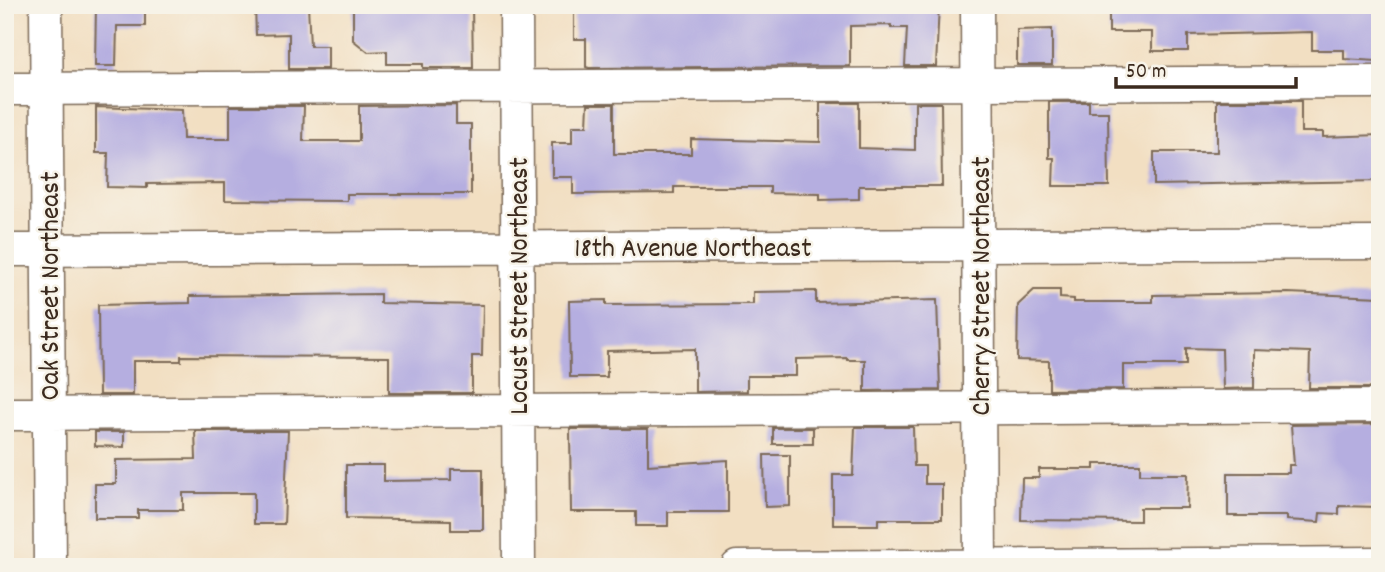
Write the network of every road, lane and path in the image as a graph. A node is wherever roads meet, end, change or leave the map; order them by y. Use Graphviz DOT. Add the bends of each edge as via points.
graph roads {
  1 [pos="46,5"];
  2 [pos="516,5"];
  3 [pos="977,5"];
  4 [pos="1380,82"];
  5 [pos="978,84"];
  6 [pos="516,86"];
  7 [pos="5,89"];
  8 [pos="47,89"];
  9 [pos="1380,243"];
  10 [pos="979,245"];
  11 [pos="517,247"];
  12 [pos="5,250"];
  13 [pos="48,250"];
  14 [pos="1380,406"];
  15 [pos="980,408"];
  16 [pos="518,411"];
  17 [pos="48,413"];
  18 [pos="5,414"];
  19 [pos="1380,563"];
  20 [pos="980,566"];
  21 [pos="50,567"];
  22 [pos="519,567"];
  23 [pos="737,567"];
  1 -- 8 [label="street, Oak Street Northeast"];
  2 -- 6 [label="street, Locust Street Northeast"];
  3 -- 5 [label="street, Cherry Street Northeast"];
  4 -- 5 [label="street"];
  5 -- 6 [label="street"];
  5 -- 10 [label="street, Cherry Street Northeast"];
  6 -- 8 [label="street"];
  6 -- 11 [label="street, Locust Street Northeast"];
  7 -- 8 [label="street"];
  8 -- 13 [label="street, Oak Street Northeast"];
  9 -- 10 [label="street, 18th Avenue Northeast"];
  10 -- 11 [label="street, 18th Avenue Northeast"];
  10 -- 15 [label="street, Cherry Street Northeast"];
  11 -- 13 [label="street, 18th Avenue Northeast"];
  11 -- 16 [label="street, Locust Street Northeast"];
  12 -- 13 [label="street, 18th Avenue Northeast"];
  13 -- 17 [label="street, Oak Street Northeast"];
  14 -- 15 [label="street"];
  15 -- 16 [label="street"];
  15 -- 20 [label="street, Cherry Street Northeast"];
  16 -- 17 [label="street"];
  16 -- 22 [label="street, Locust Street Northeast"];
  17 -- 18 [label="street"];
  17 -- 21 [label="street, Oak Street Northeast"];
  19 -- 20 [label="street"];
  20 -- 23 [label="street"];
}
